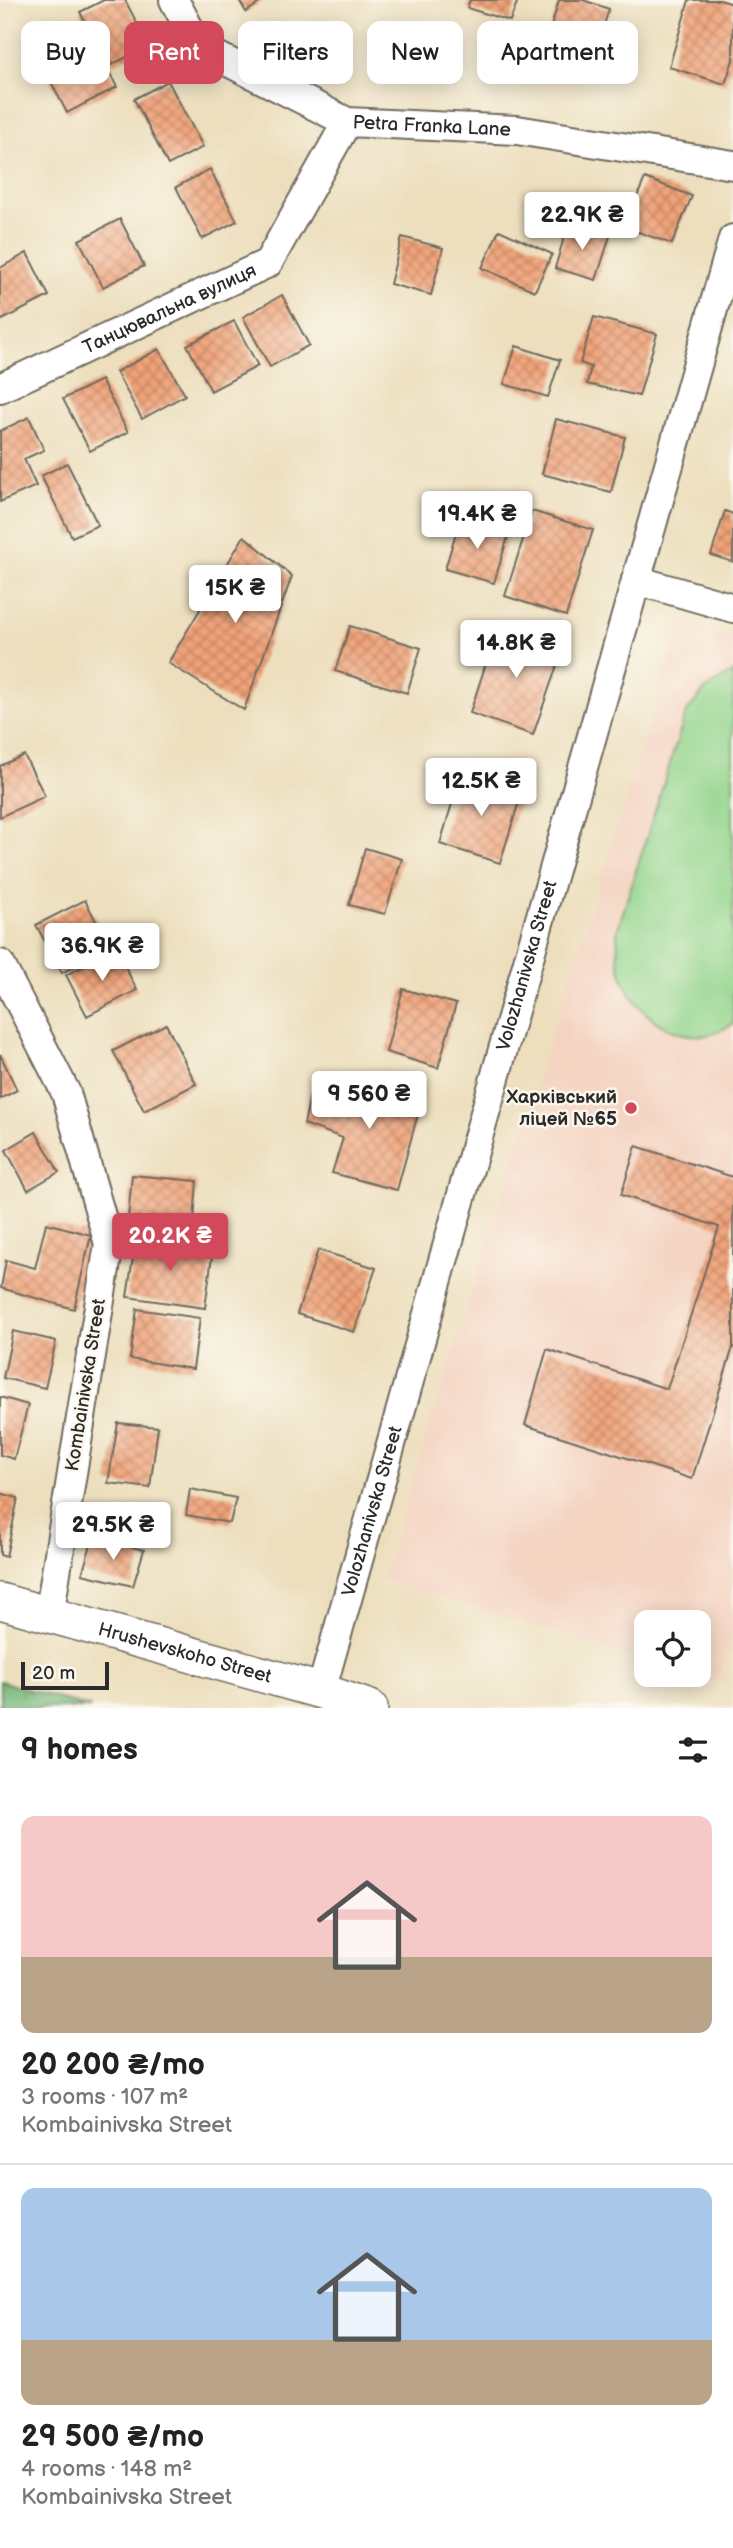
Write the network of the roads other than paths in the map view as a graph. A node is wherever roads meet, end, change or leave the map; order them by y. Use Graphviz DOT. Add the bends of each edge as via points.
graph roads {
  1 [pos="174,0"];
  2 [pos="347,122"];
  3 [pos="733,165"];
  4 [pos="733,239"];
  5 [pos="0,388"];
  6 [pos="636,580"];
  7 [pos="733,608"];
  8 [pos="0,964"];
  9 [pos="0,1601"];
  10 [pos="49,1616"];
  11 [pos="321,1692"];
  12 [pos="370,1708"];
  1 -- 2 [label="street, Petra Franka Lane" via="199,47"];
  2 -- 3 [label="street, Petra Franka Lane" via="517,130"];
  2 -- 5 [label="street, Танцювальна вулиця" via="268,262"];
  4 -- 6 [label="street, Volozhanivska Street"];
  6 -- 7 [label="street"];
  6 -- 11 [label="street, Volozhanivska Street"];
  8 -- 10 [label="street, Kombainivska Street" via="66,1093 109,1244"];
  9 -- 10 [label="street, Hrushevskoho Street"];
  10 -- 11 [label="street, Hrushevskoho Street"];
  11 -- 12 [label="street, Hrushevskoho Street"];
}
